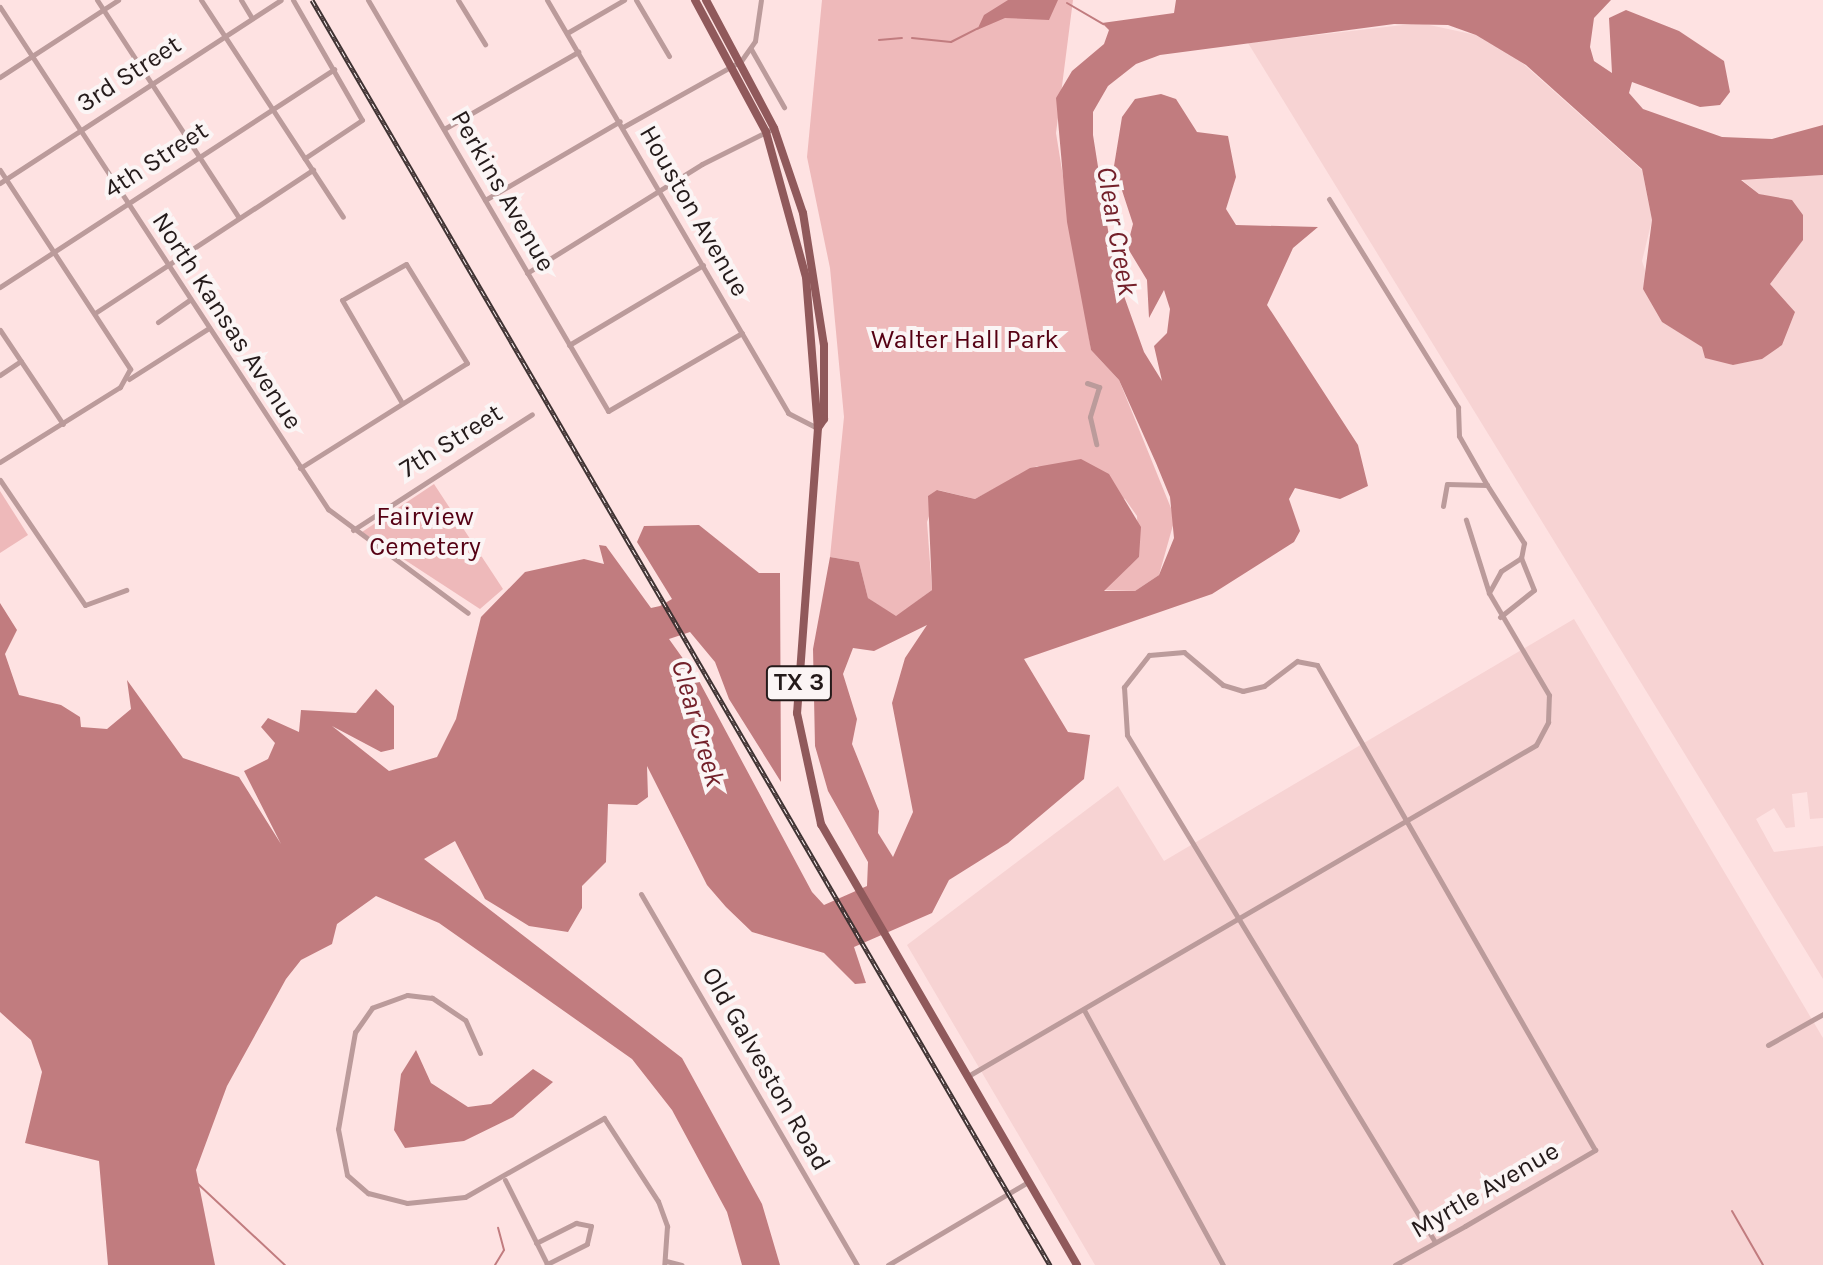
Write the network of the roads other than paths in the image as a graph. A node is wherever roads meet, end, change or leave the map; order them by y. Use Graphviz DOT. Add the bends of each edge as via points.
graph roads {
  1 [pos="97,0"];
  2 [pos="118,0"];
  3 [pos="201,0"];
  4 [pos="241,0"];
  5 [pos="281,0"];
  6 [pos="293,0"];
  7 [pos="368,0"];
  8 [pos="458,0"];
  9 [pos="547,0"];
  10 [pos="624,0"];
  11 [pos="636,0"];
  12 [pos="695,0"];
  13 [pos="706,0"];
  14 [pos="761,0"];
  15 [pos="0,7"];
  16 [pos="104,10"];
  17 [pos="252,18"];
  18 [pos="567,33"];
  19 [pos="224,36"];
  20 [pos="485,44"];
  21 [pos="751,49"];
  22 [pos="578,52"];
  23 [pos="669,56"];
  24 [pos="31,57"];
  25 [pos="737,64"];
  26 [pos="334,69"];
  27 [pos="0,77"];
  28 [pos="151,84"];
  29 [pos="784,107"];
  30 [pos="272,108"];
  31 [pos="621,124"];
  32 [pos="444,129"];
  33 [pos="770,130"];
  34 [pos="79,131"];
  35 [pos="198,156"];
  36 [pos="305,158"];
  37 [pos="0,170"];
  38 [pos="313,170"];
  39 [pos="3,181"];
  40 [pos="660,191"];
  41 [pos="1329,199"];
  42 [pos="485,200"];
  43 [pos="126,204"];
  44 [pos="343,217"];
  45 [pos="239,218"];
  46 [pos="54,251"];
  47 [pos="703,265"];
  48 [pos="167,266"];
  49 [pos="527,273"];
  50 [pos="0,287"];
  51 [pos="190,300"];
  52 [pos="95,313"];
  53 [pos="158,322"];
  54 [pos="209,328"];
  55 [pos="0,330"];
  56 [pos="742,333"];
  57 [pos="569,345"];
  58 [pos="21,361"];
  59 [pos="0,375"];
  60 [pos="128,377"];
  61 [pos="1087,383"];
  62 [pos="402,403"];
  63 [pos="532,414"];
  64 [pos="63,424"];
  65 [pos="818,428"];
  66 [pos="1097,441"];
  67 [pos="0,462"];
  68 [pos="300,468"];
  69 [pos="0,480"];
  70 [pos="1487,485"];
  71 [pos="1443,506"];
  72 [pos="1466,520"];
  73 [pos="353,530"];
  74 [pos="1521,558"];
  75 [pos="126,590"];
  76 [pos="1489,593"];
  77 [pos="468,613"];
  78 [pos="1500,617"];
  79 [pos="1406,823"];
  80 [pos="641,894"];
  81 [pos="1243,917"];
  82 [pos="1084,1010"];
  83 [pos="1823,1014"];
  84 [pos="1768,1045"];
  85 [pos="480,1053"];
  86 [pos="968,1076"];
  87 [pos="504,1180"];
  88 [pos="1029,1182"];
  89 [pos="1435,1242"];
  90 [pos="536,1243"];
  91 [pos="665,1263"];
  92 [pos="547,1265"];
  93 [pos="682,1265"];
  94 [pos="857,1265"];
  95 [pos="888,1265"];
  96 [pos="1077,1265"];
  97 [pos="1223,1265"];
  98 [pos="1395,1265"];
  1 -- 16 [label="street"];
  2 -- 16 [label="street"];
  3 -- 19 [label="street"];
  4 -- 17 [label="street"];
  5 -- 17 [label="street, 3rd Street"];
  6 -- 26 [label="street"];
  7 -- 32 [label="street, Perkins Avenue"];
  8 -- 20 [label="street"];
  9 -- 18 [label="street, Houston Avenue"];
  10 -- 18 [label="street"];
  11 -- 23 [label="street"];
  12 -- 25 [label="main road, TX 3"];
  13 -- 25 [label="main road, TX 3"];
  14 -- 21 [label="street"];
  15 -- 24 [label="street, North Kansas Avenue"];
  16 -- 24 [label="street"];
  16 -- 28 [label="street"];
  17 -- 19 [label="street, 3rd Street"];
  18 -- 22 [label="street, Houston Avenue"];
  19 -- 28 [label="street, 3rd Street"];
  19 -- 30 [label="street"];
  21 -- 25 [label="street"];
  21 -- 29 [label="street"];
  22 -- 31 [label="street, Houston Avenue"];
  22 -- 32 [label="street"];
  24 -- 27 [label="street"];
  24 -- 34 [label="street, North Kansas Avenue"];
  25 -- 31 [label="street"];
  25 -- 33 [label="main road, TX 3"];
  26 -- 30 [label="street, 4th Street"];
  26 -- 36 [label="street" via="362,120"];
  28 -- 34 [label="street, 3rd Street"];
  28 -- 35 [label="street"];
  30 -- 35 [label="street, 4th Street"];
  30 -- 36 [label="street"];
  31 -- 40 [label="street, Houston Avenue"];
  31 -- 42 [label="street"];
  32 -- 42 [label="street, Perkins Avenue"];
  33 -- 40 [label="street"];
  33 -- 65 [label="main road, TX 3" via="806,277"];
  34 -- 39 [label="street, 3rd Street"];
  34 -- 43 [label="street, North Kansas Avenue"];
  35 -- 43 [label="street, 4th Street"];
  35 -- 45 [label="street"];
  36 -- 38 [label="street"];
  37 -- 39 [label="street"];
  38 -- 44 [label="street"];
  38 -- 45 [label="street"];
  39 -- 46 [label="street"];
  40 -- 47 [label="street, Houston Avenue"];
  40 -- 49 [label="street"];
  41 -- 70 [label="street" via="1458,407 1459,436"];
  42 -- 49 [label="street, Perkins Avenue"];
  43 -- 46 [label="street, 4th Street"];
  43 -- 48 [label="street, North Kansas Avenue"];
  45 -- 48 [label="street"];
  46 -- 50 [label="street, 4th Street"];
  46 -- 52 [label="street"];
  47 -- 56 [label="street, Houston Avenue"];
  47 -- 57 [label="street"];
  48 -- 51 [label="street, North Kansas Avenue"];
  48 -- 52 [label="street"];
  49 -- 57 [label="street, Perkins Avenue"];
  51 -- 53 [label="street"];
  51 -- 54 [label="street, North Kansas Avenue"];
  52 -- 60 [label="street"];
  54 -- 60 [label="street"];
  54 -- 68 [label="street, North Kansas Avenue"];
  55 -- 58 [label="street"];
  56 -- 57 [label="street, Perkins Avenue" via="608,411"];
  56 -- 65 [label="street, Houston Avenue" via="788,413"];
  58 -- 59 [label="street"];
  58 -- 64 [label="street"];
  60 -- 64 [label="street"];
  61 -- 66 [label="street" via="1099,387 1090,417"];
  62 -- 62 [label="street" via="342,300 406,264 467,363"];
  62 -- 68 [label="street"];
  63 -- 73 [label="street, 7th Street"];
  64 -- 67 [label="street"];
  65 -- 86 [label="main road, TX 3" via="797,713 800,754 821,824"];
  68 -- 73 [label="street, North Kansas Avenue" via="328,509"];
  69 -- 75 [label="street" via="85,605"];
  70 -- 71 [label="street" via="1447,484"];
  70 -- 74 [label="street" via="1524,543"];
  72 -- 76 [label="street"];
  73 -- 77 [label="street, North Kansas Avenue"];
  74 -- 76 [label="street" via="1501,571"];
  74 -- 78 [label="street" via="1534,590"];
  76 -- 78 [label="street"];
  78 -- 79 [label="street" via="1549,695 1548,722 1536,745"];
  79 -- 81 [label="street"];
  79 -- 81 [label="street" via="1313,662 1297,661 1264,686 1243,691 1223,685 1184,652 1149,655 1124,687 1124,728"];
  79 -- 89 [label="street, Myrtle Avenue" via="1595,1150"];
  80 -- 94 [label="street, Old Galveston Road"];
  81 -- 82 [label="street"];
  81 -- 89 [label="street"];
  82 -- 86 [label="street"];
  82 -- 97 [label="street"];
  83 -- 84 [label="street"];
  85 -- 87 [label="street" via="465,1020 432,998 407,995 372,1008 353,1041 338,1152 359,1187 407,1203 465,1197"];
  86 -- 88 [label="main road, TX 3"];
  87 -- 90 [label="street"];
  87 -- 91 [label="street" via="604,1118 658,1201 667,1226"];
  88 -- 95 [label="street"];
  88 -- 96 [label="main road, TX 3"];
  89 -- 98 [label="street, Myrtle Avenue"];
  90 -- 92 [label="street"];
  90 -- 92 [label="street" via="576,1223 591,1226 587,1244"];
  91 -- 93 [label="street"];
}
